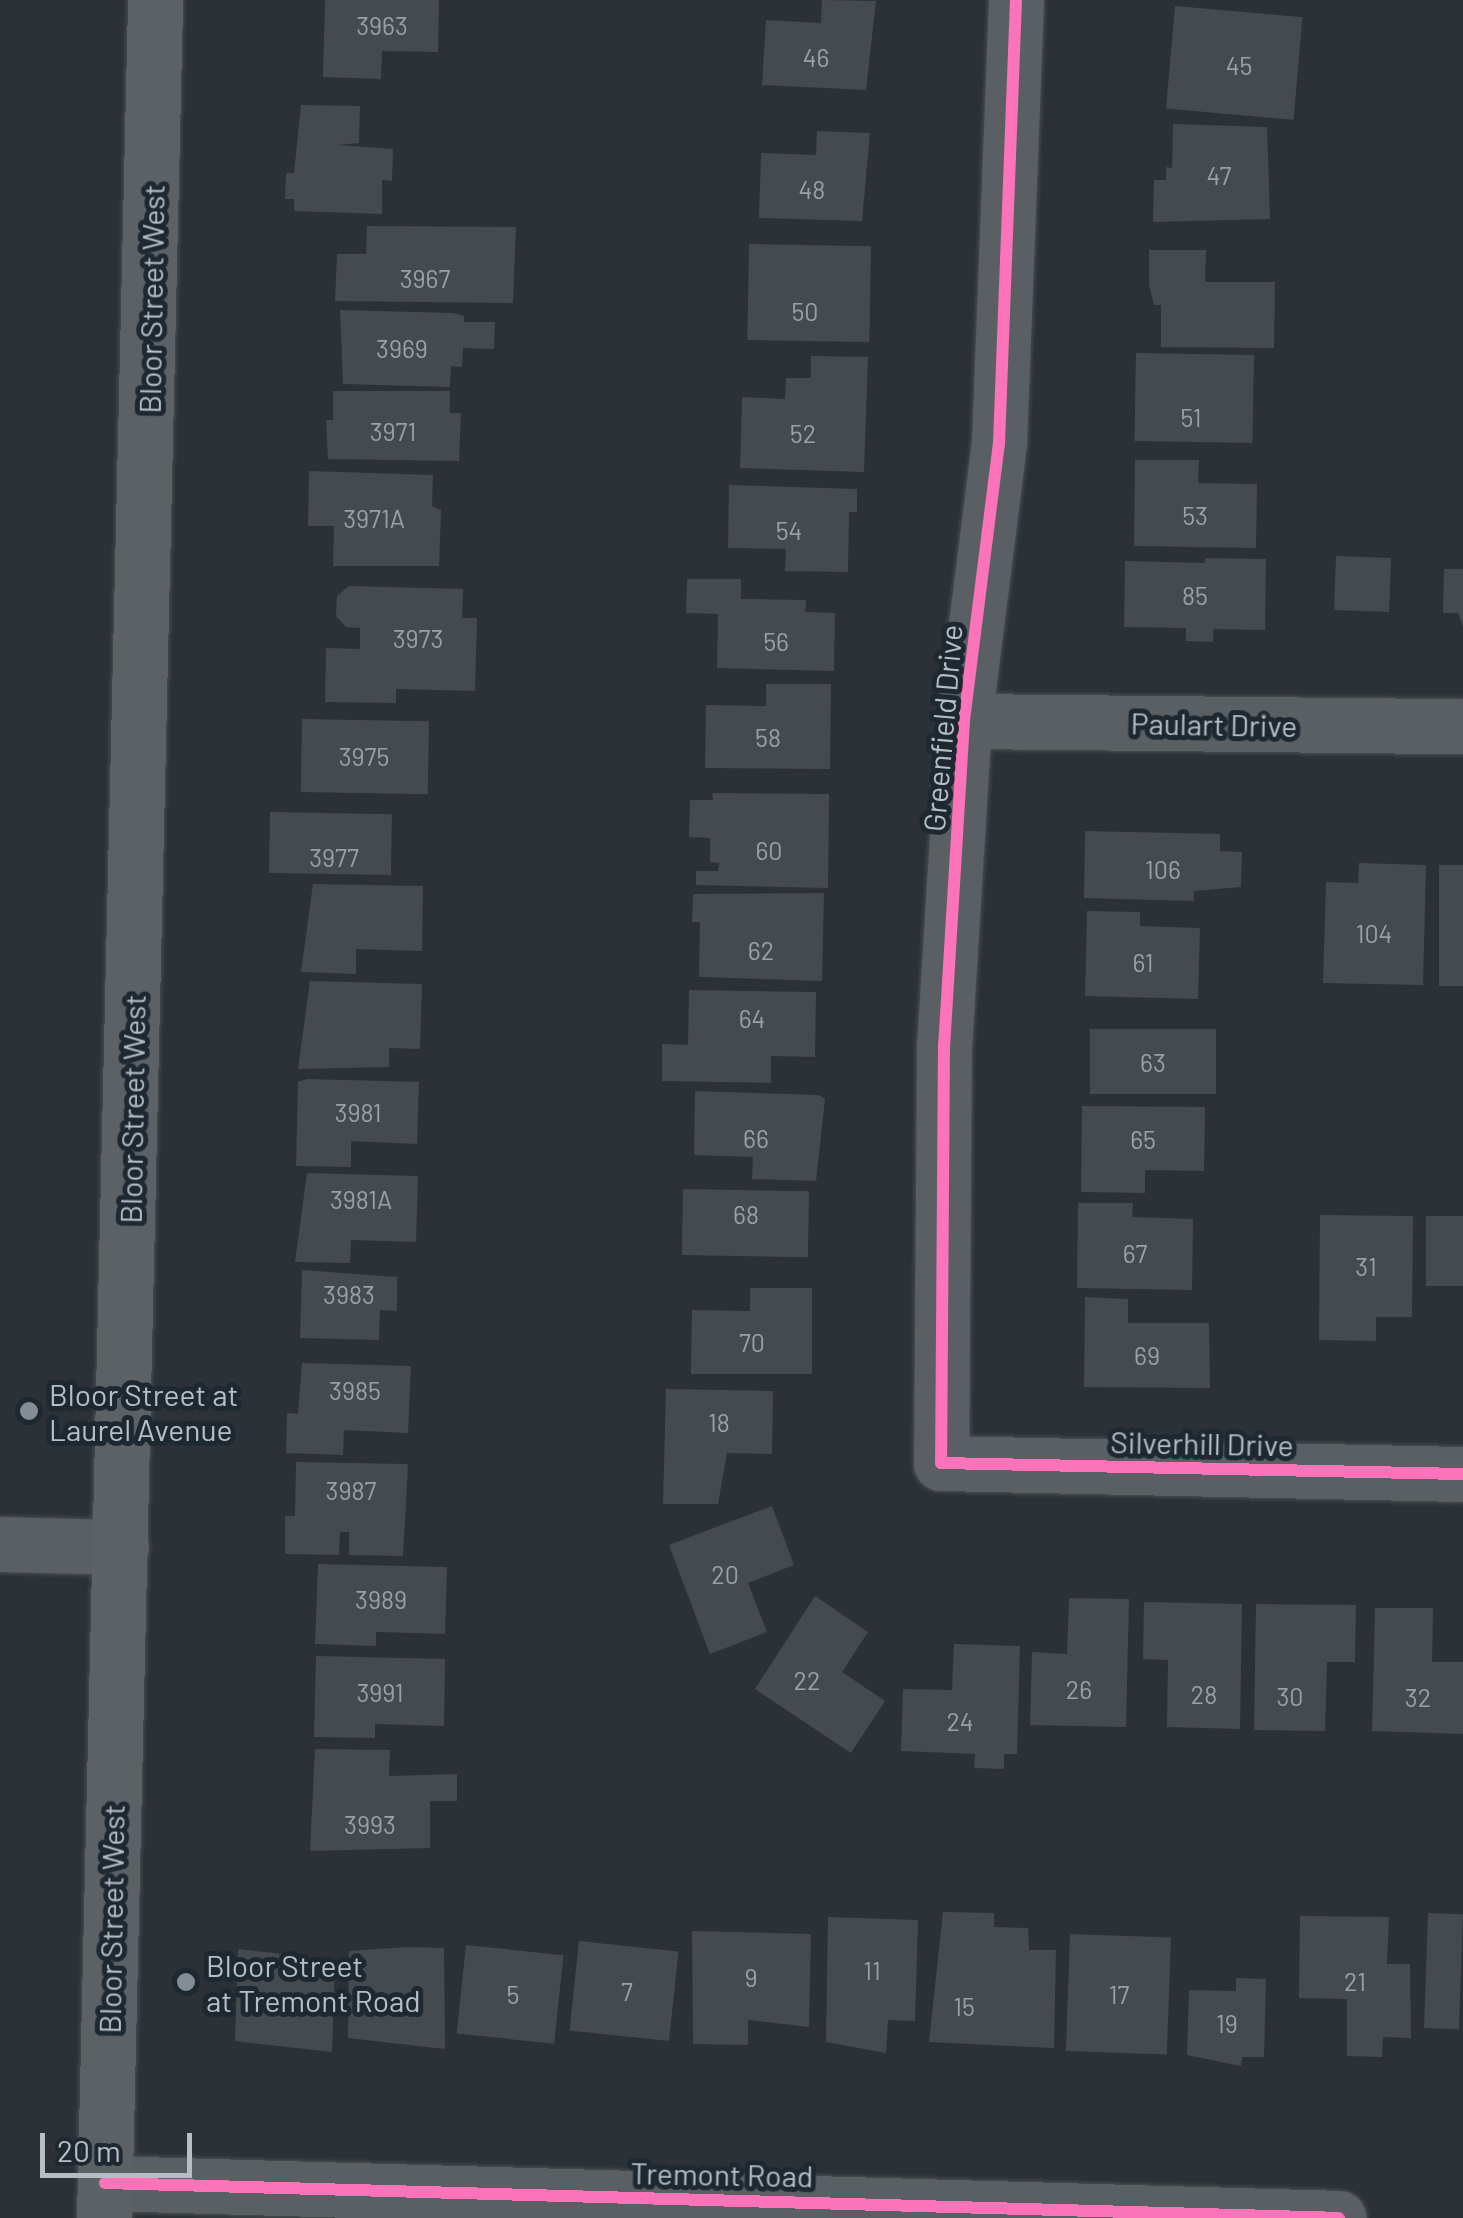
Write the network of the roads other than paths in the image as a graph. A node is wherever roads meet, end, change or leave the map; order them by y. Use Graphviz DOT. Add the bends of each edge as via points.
graph roads {
  1 [pos="155,0"];
  2 [pos="1016,0"];
  3 [pos="964,721"];
  4 [pos="1463,726"];
  5 [pos="941,1463"];
  6 [pos="1463,1474"];
  7 [pos="0,1544"];
  8 [pos="121,1547"];
  9 [pos="104,2201"];
  10 [pos="798,2209"];
  11 [pos="1339,2218"];
  1 -- 8 [label="main road, Bloor Street West"];
  2 -- 3 [label="street, Greenfield Drive" via="999,443"];
  3 -- 4 [label="street, Paulart Drive"];
  3 -- 5 [label="street, Greenfield Drive" via="944,1044"];
  5 -- 6 [label="street, Silverhill Drive"];
  7 -- 8 [label="street"];
  8 -- 9 [label="main road, Bloor Street West"];
  9 -- 10 [label="street, Tremont Road"];
  10 -- 11 [label="street, Tremont Road"];
}
